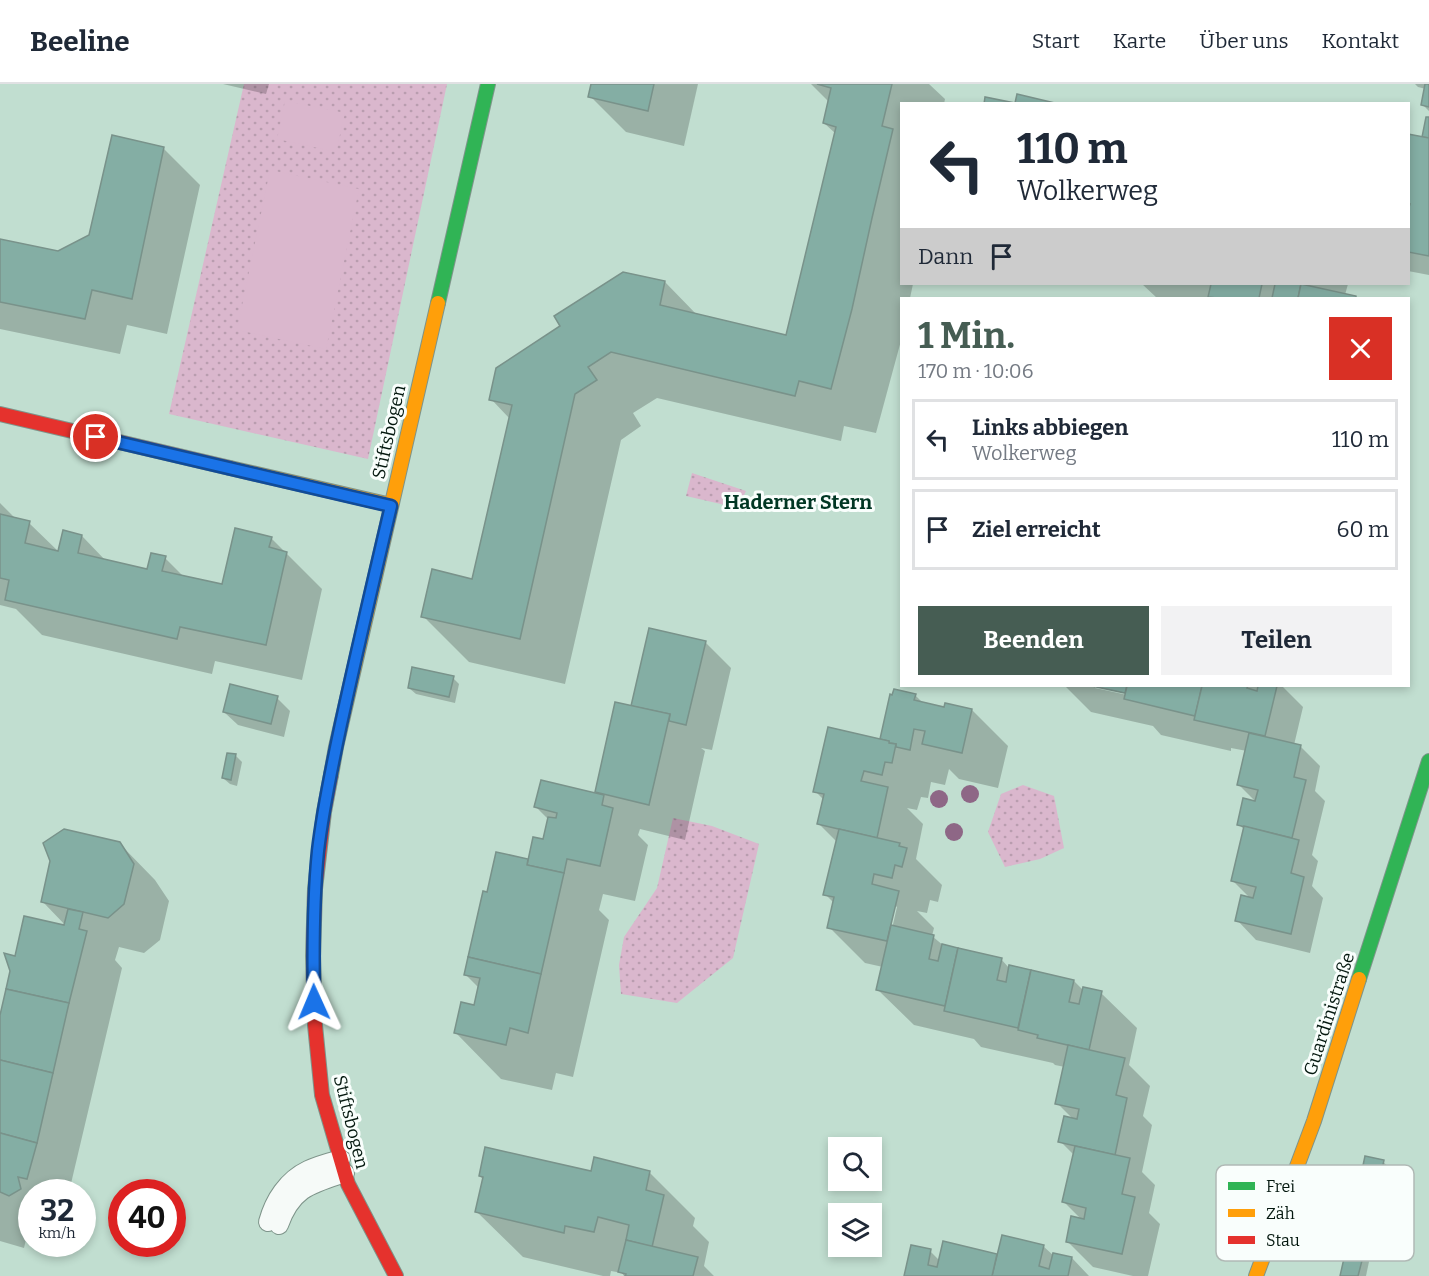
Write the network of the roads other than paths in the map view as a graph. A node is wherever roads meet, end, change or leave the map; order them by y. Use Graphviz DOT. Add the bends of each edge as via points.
graph roads {
  1 [pos="488,84"];
  2 [pos="0,414"];
  3 [pos="391,506"];
  4 [pos="1429,760"];
  5 [pos="1297,1165"];
  6 [pos="343,1166"];
  7 [pos="273,1223"];
  8 [pos="1262,1261"];
  9 [pos="396,1276"];
  10 [pos="1256,1276"];
  1 -- 3 [label="street, Stiftsbogen"];
  2 -- 3 [label="street"];
  3 -- 6 [label="street, Stiftsbogen" via="331,768 316,879 316,1035 322,1095"];
  4 -- 5 [label="street, Guardinistraße"];
  6 -- 7 [label="lane" via="303,1190"];
  6 -- 9 [label="street, Stiftsbogen" via="348,1184"];
  8 -- 10 [label="street, Guardinistraße"];
}
